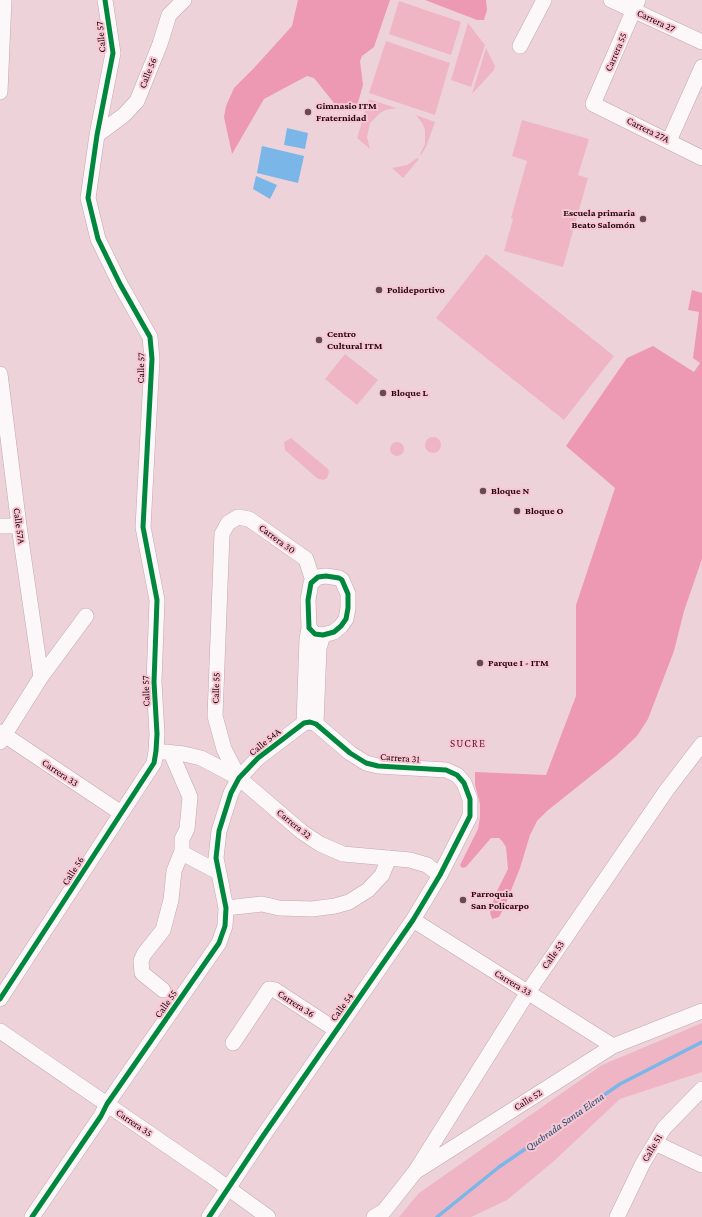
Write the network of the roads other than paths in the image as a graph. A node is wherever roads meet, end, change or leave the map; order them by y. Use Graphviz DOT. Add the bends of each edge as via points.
graph roads {
  1 [pos="4,0"];
  2 [pos="105,0"];
  3 [pos="184,0"];
  4 [pos="544,0"];
  5 [pos="611,0"];
  6 [pos="636,5"];
  7 [pos="702,42"];
  8 [pos="520,46"];
  9 [pos="702,67"];
  10 [pos="0,92"];
  11 [pos="593,104"];
  12 [pos="97,134"];
  13 [pos="669,141"];
  14 [pos="702,158"];
  15 [pos="0,374"];
  16 [pos="228,523"];
  17 [pos="0,526"];
  18 [pos="19,526"];
  19 [pos="313,581"];
  20 [pos="86,616"];
  21 [pos="309,628"];
  22 [pos="323,635"];
  23 [pos="40,677"];
  24 [pos="310,723"];
  25 [pos="1,736"];
  26 [pos="702,744"];
  27 [pos="156,751"];
  28 [pos="171,753"];
  29 [pos="239,778"];
  30 [pos="470,799"];
  31 [pos="121,813"];
  32 [pos="182,851"];
  33 [pos="389,858"];
  34 [pos="218,872"];
  35 [pos="440,875"];
  36 [pos="226,908"];
  37 [pos="413,920"];
  38 [pos="163,990"];
  39 [pos="528,992"];
  40 [pos="0,999"];
  41 [pos="702,1011"];
  42 [pos="336,1030"];
  43 [pos="0,1031"];
  44 [pos="233,1042"];
  45 [pos="613,1046"];
  46 [pos="702,1089"];
  47 [pos="107,1104"];
  48 [pos="655,1143"];
  49 [pos="702,1165"];
  50 [pos="415,1172"];
  51 [pos="228,1187"];
  52 [pos="32,1217"];
  53 [pos="209,1217"];
  54 [pos="268,1217"];
  55 [pos="374,1217"];
  56 [pos="617,1217"];
  1 -- 10 [label="street"];
  2 -- 12 [label="street, Calle 57" via="113,52"];
  3 -- 12 [label="street, Calle 56" via="168,15 160,44 137,101 124,115"];
  4 -- 8 [label="street"];
  5 -- 6 [label="street, Carrera 27"];
  6 -- 7 [label="street, Carrera 27"];
  6 -- 11 [label="street, Carrera 55"];
  9 -- 13 [label="street"];
  11 -- 13 [label="street, Carrera 27A"];
  12 -- 27 [label="street, Calle 57" via="88,198 98,239 150,337 152,359 143,527 157,600 154,682 158,734"];
  13 -- 14 [label="street, Carrera 27A"];
  15 -- 18 [label="street, Calle 57A"];
  16 -- 19 [label="street, Carrera 30" via="238,517 249,519 306,559"];
  16 -- 29 [label="street, Calle 55" via="222,534 215,716 224,749"];
  17 -- 18 [label="street"];
  18 -- 23 [label="street, Calle 57A"];
  19 -- 21 [label="street" via="308,600"];
  19 -- 22 [label="street" via="326,576 338,578 348,594 346,619 334,632"];
  20 -- 23 [label="street"];
  21 -- 22 [label="street" via="315,634"];
  21 -- 24 [label="street" via="307,639"];
  22 -- 24 [label="street" via="319,648"];
  23 -- 25 [label="street"];
  24 -- 29 [label="street, Calle 54A" via="258,758"];
  24 -- 30 [label="street, Carrera 31" via="366,762 378,766 446,770 457,775 464,783"];
  25 -- 31 [label="street, Carrera 33"];
  26 -- 39 [label="street, Calle 53" via="666,791"];
  27 -- 28 [label="street, Carrera 32"];
  27 -- 31 [label="street, Calle 56" via="154,763"];
  28 -- 29 [label="street, Carrera 32" via="201,758"];
  28 -- 32 [label="street" via="190,797"];
  29 -- 33 [label="street, Carrera 32" via="320,844 343,854"];
  29 -- 34 [label="street, Calle 55" via="226,804 219,831 216,858"];
  30 -- 35 [label="street, Calle 54" via="470,816"];
  31 -- 40 [label="street, Calle 56"];
  32 -- 34 [label="street"];
  32 -- 38 [label="street" via="174,871 171,900 164,925 141,961 142,973"];
  33 -- 35 [label="street, Carrera 32" via="427,865"];
  33 -- 36 [label="street" via="382,875 368,890 349,902 312,909 279,908 262,904"];
  34 -- 36 [label="street, Calle 55"];
  35 -- 37 [label="street, Calle 54"];
  36 -- 47 [label="street, Calle 55" via="225,926 219,943"];
  37 -- 39 [label="street, Carrera 33"];
  37 -- 42 [label="street, Calle 54"];
  39 -- 45 [label="street, Carrera 33"];
  39 -- 50 [label="street, Calle 53"];
  41 -- 45 [label="street, Calle 52"];
  42 -- 44 [label="street, Carrera 36" via="275,990 269,989"];
  42 -- 51 [label="street, Calle 54"];
  43 -- 47 [label="street, Carrera 35"];
  45 -- 50 [label="street, Calle 52"];
  46 -- 48 [label="street, Calle 51" via="664,1128"];
  47 -- 51 [label="street, Carrera 35"];
  47 -- 52 [label="street, Calle 55"];
  48 -- 49 [label="street"];
  48 -- 56 [label="street, Calle 51"];
  50 -- 55 [label="street, Calle 52" via="384,1211"];
  51 -- 53 [label="street, Calle 54"];
  51 -- 54 [label="street, Carrera 35"];
}
